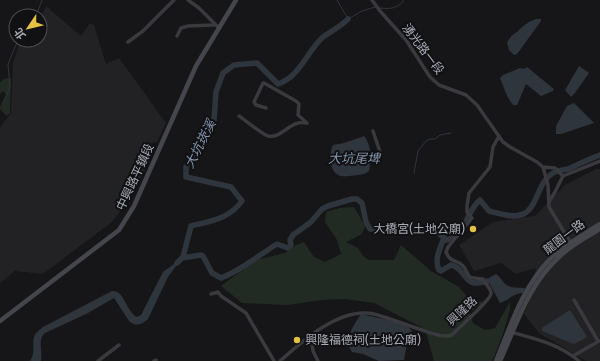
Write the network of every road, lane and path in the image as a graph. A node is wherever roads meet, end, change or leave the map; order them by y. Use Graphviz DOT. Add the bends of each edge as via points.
graph roads {
  1 [pos="174,0"];
  2 [pos="188,0"];
  3 [pos="236,0"];
  4 [pos="372,0"];
  5 [pos="216,26"];
  6 [pos="176,36"];
  7 [pos="128,42"];
  8 [pos="266,108"];
  9 [pos="239,116"];
  10 [pos="373,131"];
  11 [pos="499,136"];
  12 [pos="381,155"];
  13 [pos="600,161"];
  14 [pos="543,167"];
  15 [pos="563,176"];
  16 [pos="548,203"];
  17 [pos="600,224"];
  18 [pos="600,229"];
  19 [pos="572,244"];
  20 [pos="211,294"];
  21 [pos="574,300"];
  22 [pos="0,321"];
  23 [pos="511,332"];
  24 [pos="311,336"];
  25 [pos="599,341"];
  26 [pos="119,345"];
  27 [pos="573,356"];
  28 [pos="98,361"];
  29 [pos="274,361"];
  30 [pos="280,361"];
  31 [pos="318,361"];
  32 [pos="496,361"];
  33 [pos="500,361"];
  34 [pos="579,361"];
  1 -- 7 [label="street"];
  2 -- 5 [label="street"];
  3 -- 5 [label="street, 中興路平鎮段"];
  4 -- 11 [label="street, 湧光路一段" via="406,40 430,77 439,85 466,95 472,100"];
  5 -- 6 [label="street" via="188,26 181,28"];
  5 -- 22 [label="street, 中興路平鎮段" via="134,206 119,230"];
  8 -- 9 [label="street" via="254,102 262,83 296,101 298,114 307,123 297,123 276,136 267,136"];
  10 -- 12 [label="street"];
  11 -- 14 [label="street, 湧光路一段" via="510,147"];
  11 -- 24 [label="street, 興隆路" via="493,147 490,167 469,193 467,212 472,218 446,252 448,258 463,266 469,276 483,279 491,292 488,300 449,336 367,313 345,316 320,328"];
  13 -- 15 [label="street"];
  14 -- 15 [label="street" via="555,168"];
  14 -- 16 [label="street" via="548,185"];
  15 -- 16 [label="street"];
  16 -- 19 [label="street" via="548,207"];
  17 -- 19 [label="street, 龍園一路"];
  18 -- 19 [label="street, 龍園一路"];
  19 -- 23 [label="street, 龍園一路" via="551,258 530,284 518,306"];
  20 -- 29 [label="street" via="218,292 246,313"];
  21 -- 25 [label="street"];
  23 -- 27 [label="street" via="550,343"];
  23 -- 32 [label="street"];
  23 -- 33 [label="street"];
  24 -- 30 [label="street, 興隆路"];
  24 -- 31 [label="street" via="313,351"];
  25 -- 27 [label="street"];
  26 -- 28 [label="street"];
  27 -- 34 [label="street"];
}
